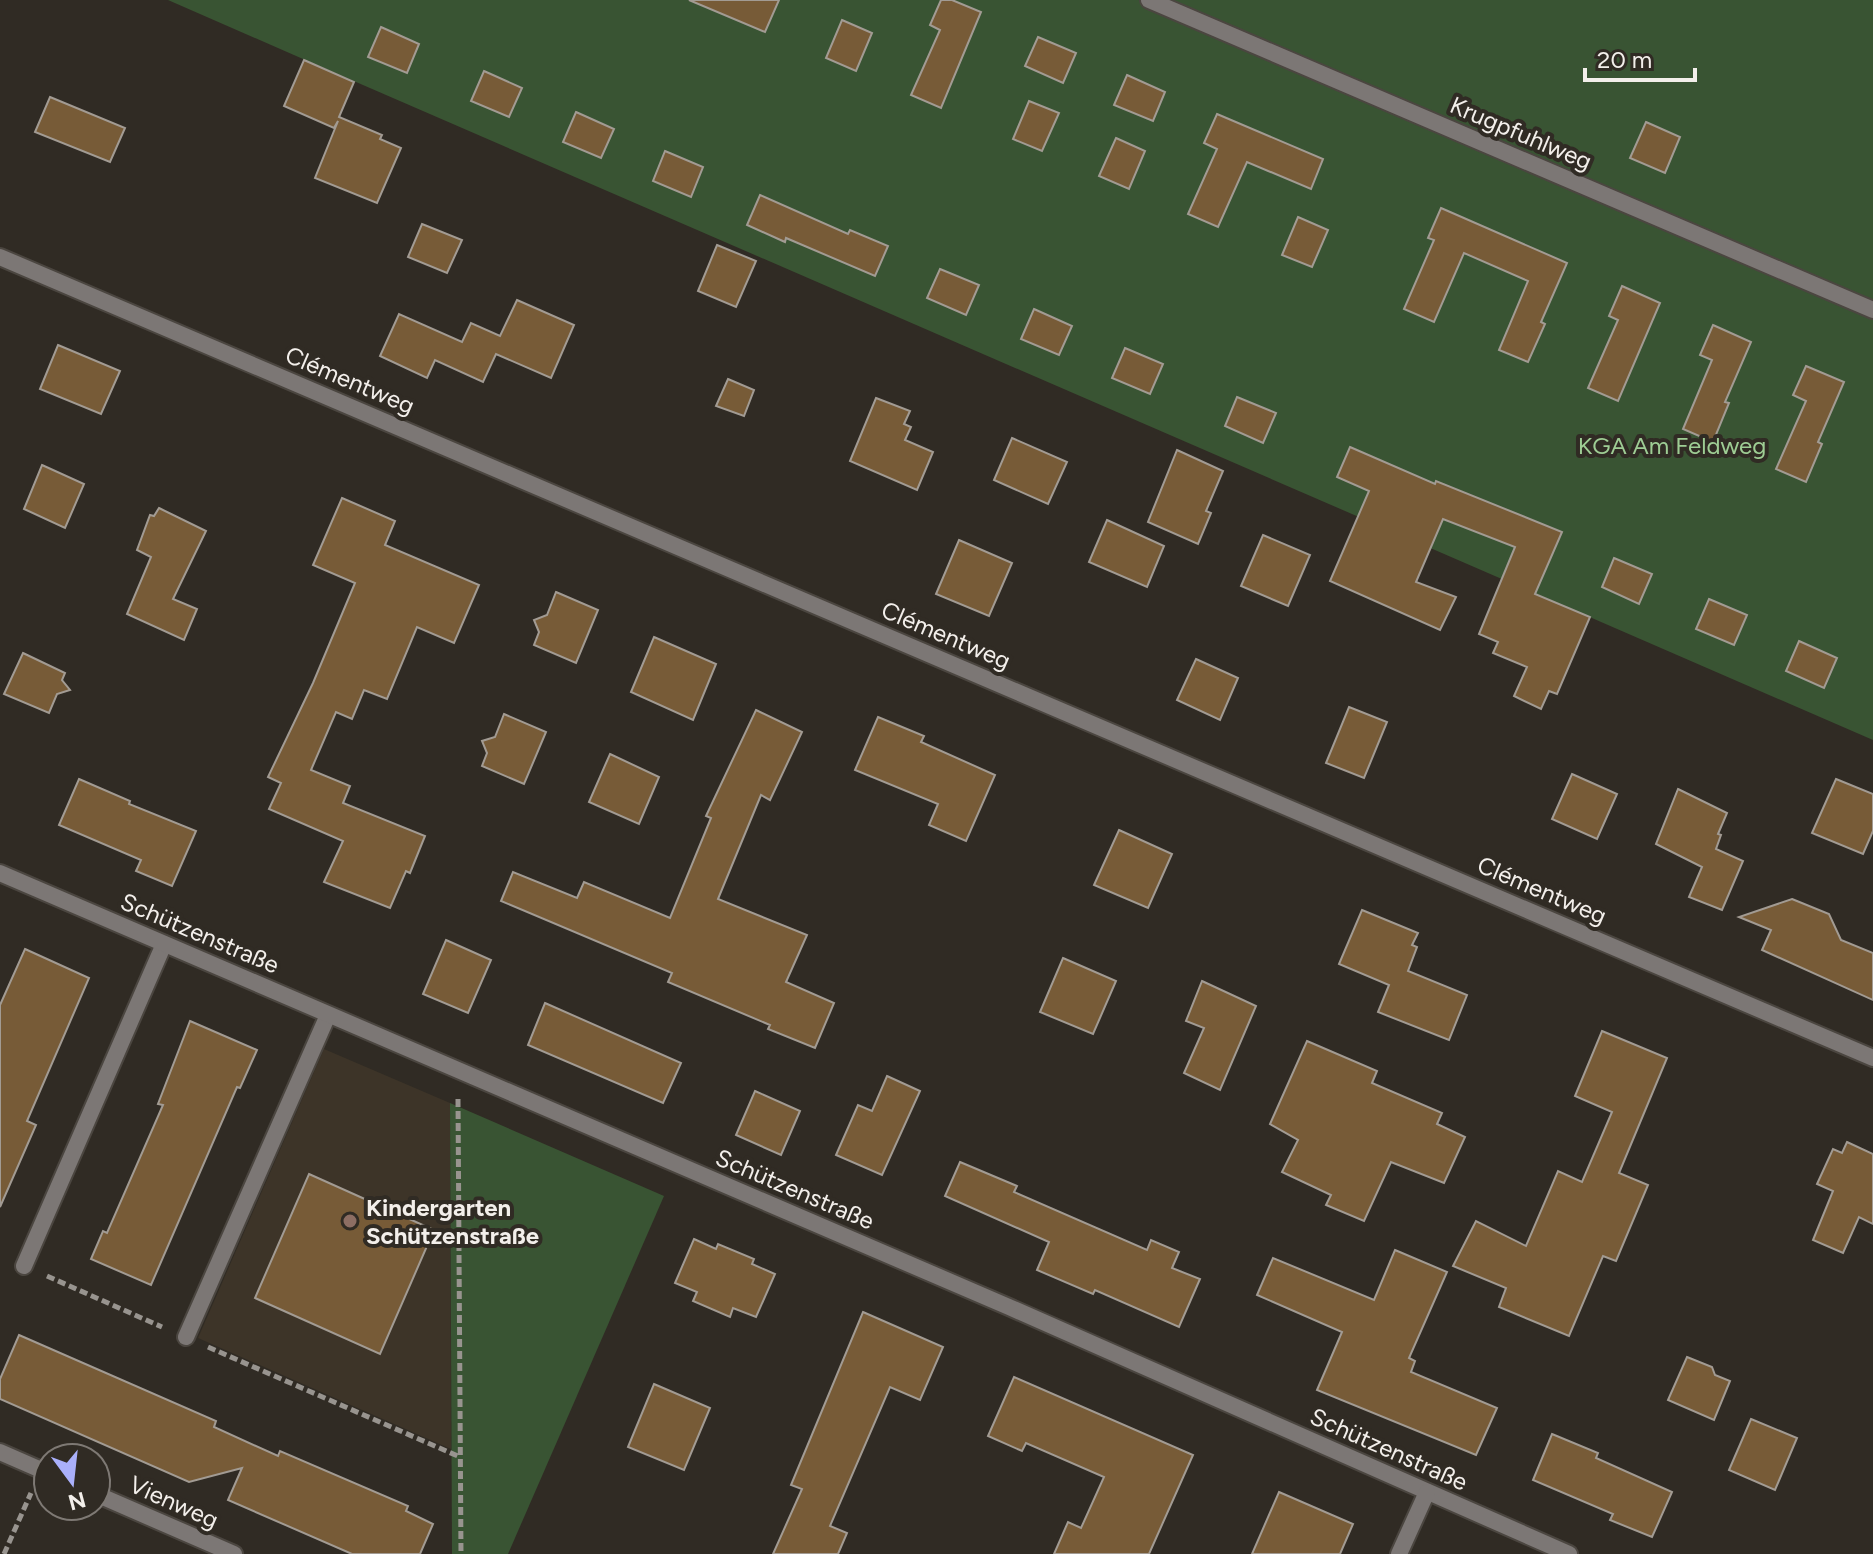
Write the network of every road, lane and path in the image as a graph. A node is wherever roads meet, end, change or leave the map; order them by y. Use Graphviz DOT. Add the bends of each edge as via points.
graph roads {
  1 [pos="1149,0"];
  2 [pos="0,257"];
  3 [pos="1873,310"];
  4 [pos="0,873"];
  5 [pos="164,944"];
  6 [pos="328,1015"];
  7 [pos="1873,1058"];
  8 [pos="458,1072"];
  9 [pos="24,1266"];
  10 [pos="186,1337"];
  11 [pos="0,1452"];
  12 [pos="460,1457"];
  13 [pos="32,1466"];
  14 [pos="1427,1492"];
  15 [pos="32,1497"];
  16 [pos="112,1501"];
  17 [pos="4,1554"];
  18 [pos="234,1554"];
  19 [pos="461,1554"];
  20 [pos="1399,1554"];
  21 [pos="1569,1554"];
  1 -- 3 [label="street, Krugpfuhlweg"];
  2 -- 7 [label="street, Clémentweg"];
  4 -- 5 [label="street, Schützenstraße"];
  5 -- 6 [label="street, Schützenstraße"];
  5 -- 9 [label="street"];
  6 -- 8 [label="street, Schützenstraße"];
  6 -- 10 [label="street"];
  8 -- 12 [label="path"];
  8 -- 14 [label="street, Schützenstraße"];
  9 -- 10 [label="path"];
  10 -- 12 [label="path"];
  11 -- 13 [label="street"];
  12 -- 19 [label="path"];
  14 -- 20 [label="street"];
  14 -- 21 [label="street, Schützenstraße"];
  15 -- 17 [label="path"];
  16 -- 18 [label="street, Vienweg"];
}
